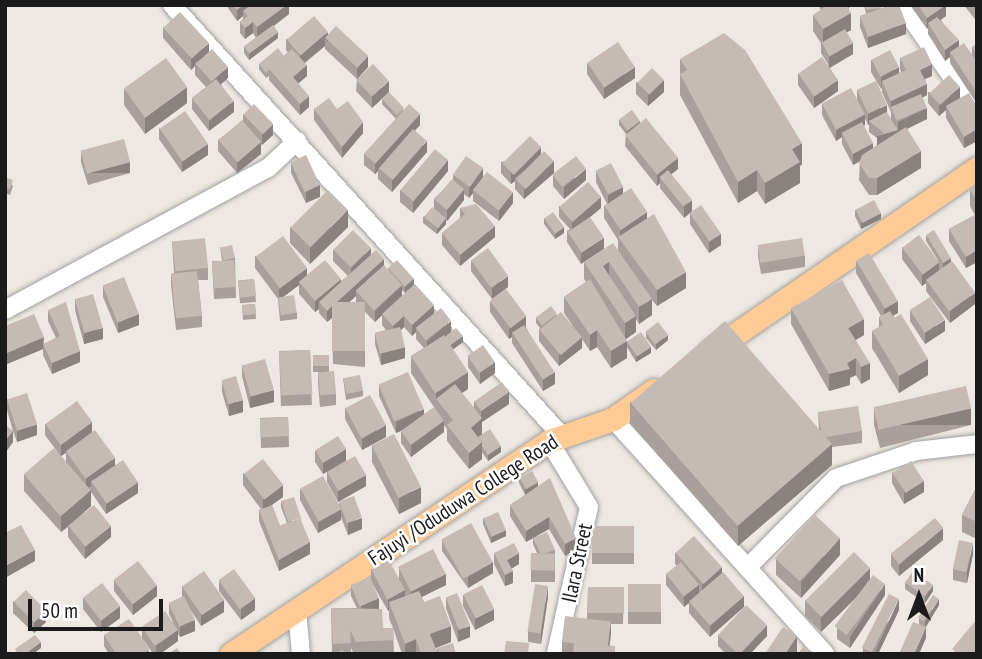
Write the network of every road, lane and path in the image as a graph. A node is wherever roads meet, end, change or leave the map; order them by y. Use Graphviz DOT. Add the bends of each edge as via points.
graph roads {
  1 [pos="172,5"];
  2 [pos="902,5"];
  3 [pos="977,113"];
  4 [pos="297,141"];
  5 [pos="977,168"];
  6 [pos="5,310"];
  7 [pos="693,364"];
  8 [pos="670,379"];
  9 [pos="613,419"];
  10 [pos="555,438"];
  11 [pos="977,444"];
  12 [pos="748,566"];
  13 [pos="297,610"];
  14 [pos="231,654"];
  15 [pos="302,654"];
  16 [pos="556,654"];
  17 [pos="825,654"];
  1 -- 4 [label="street, Ilara Street"];
  2 -- 3 [label="street"];
  4 -- 6 [label="street" via="268,167"];
  4 -- 10 [label="street, Ilara Street"];
  5 -- 7 [label="main road"];
  8 -- 9 [label="main road, Fajuyi /Oduduwa College Road"];
  9 -- 10 [label="main road, Fajuyi /Oduduwa College Road"];
  9 -- 12 [label="street"];
  10 -- 13 [label="main road, Fajuyi /Oduduwa College Road"];
  10 -- 16 [label="street, Ilara Street" via="589,507"];
  11 -- 12 [label="street" via="916,451 836,478"];
  12 -- 17 [label="street" via="789,631"];
  13 -- 14 [label="main road, Fajuyi /Oduduwa College Road"];
  13 -- 15 [label="street"];
}
